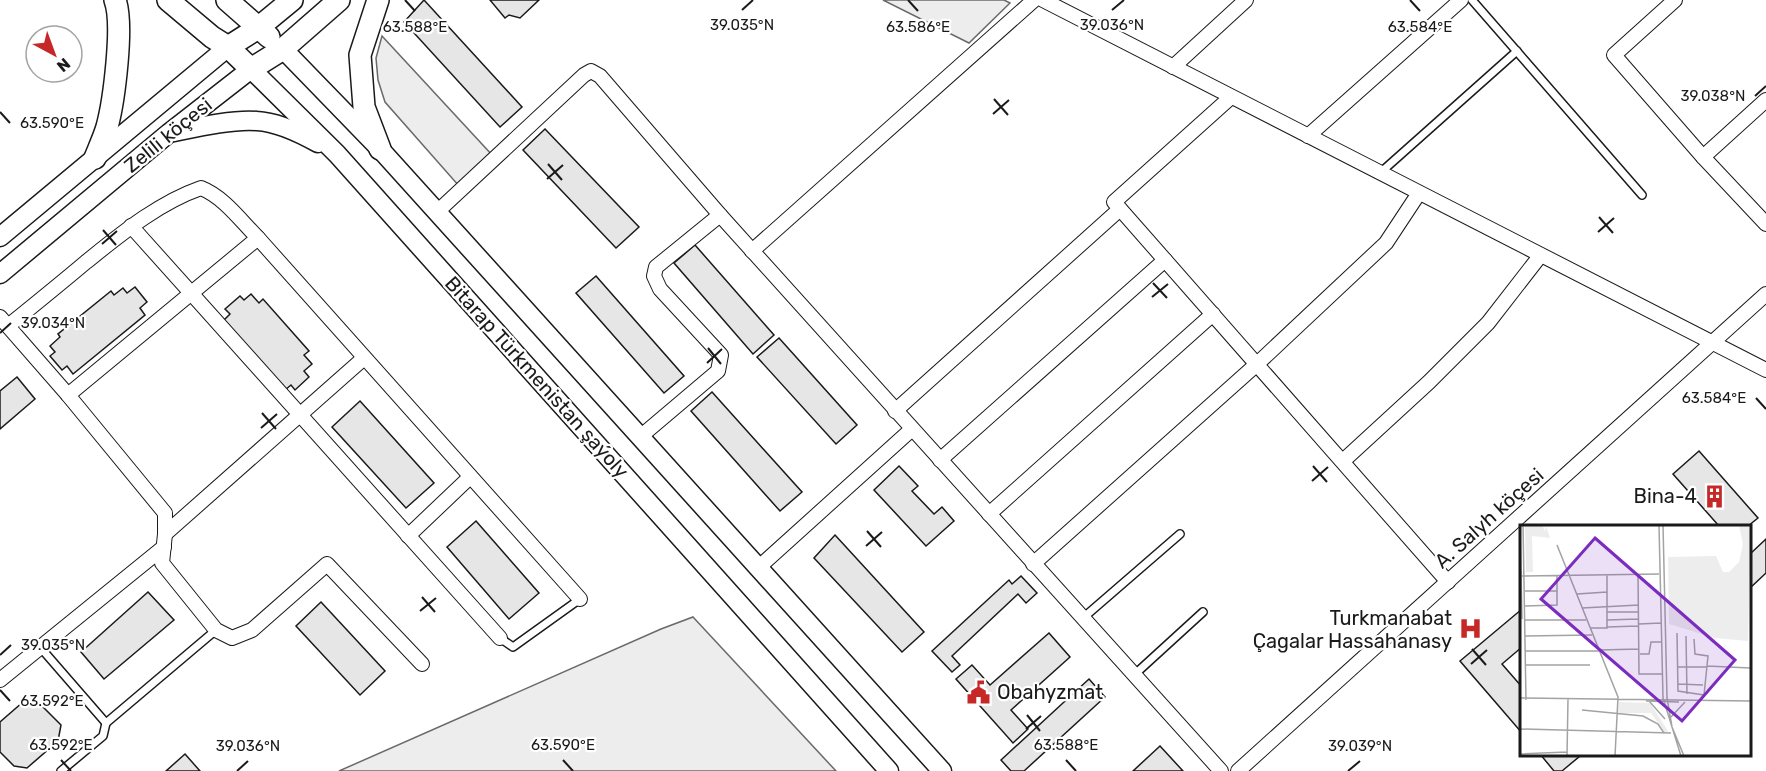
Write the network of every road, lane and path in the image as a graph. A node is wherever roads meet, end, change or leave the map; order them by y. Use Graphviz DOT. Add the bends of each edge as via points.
graph roads {
  1 [pos="115,0"];
  2 [pos="168,0"];
  3 [pos="227,0"];
  4 [pos="292,0"];
  5 [pos="339,0"];
  6 [pos="378,0"];
  7 [pos="1034,0"];
  8 [pos="1043,0"];
  9 [pos="1246,0"];
  10 [pos="1461,0"];
  11 [pos="1472,0"];
  12 [pos="1676,0"];
  13 [pos="258,27"];
  14 [pos="228,47"];
  15 [pos="283,49"];
  16 [pos="1517,51"];
  17 [pos="1173,67"];
  18 [pos="251,69"];
  19 [pos="1231,97"];
  20 [pos="1766,100"];
  21 [pos="169,133"];
  22 [pos="1308,136"];
  23 [pos="380,149"];
  24 [pos="337,154"];
  25 [pos="1703,157"];
  26 [pos="95,158"];
  27 [pos="1380,173"];
  28 [pos="1419,193"];
  29 [pos="1642,195"];
  30 [pos="1120,209"];
  31 [pos="437,212"];
  32 [pos="720,215"];
  33 [pos="1766,224"];
  34 [pos="132,226"];
  35 [pos="0,237"];
  36 [pos="258,238"];
  37 [pos="752,251"];
  38 [pos="1540,256"];
  39 [pos="1165,260"];
  40 [pos="0,274"];
  41 [pos="191,293"];
  42 [pos="1766,294"];
  43 [pos="1213,314"];
  44 [pos="4,322"];
  45 [pos="1711,344"];
  46 [pos="364,358"];
  47 [pos="1257,364"];
  48 [pos="1766,370"];
  49 [pos="68,395"];
  50 [pos="895,411"];
  51 [pos="300,415"];
  52 [pos="912,429"];
  53 [pos="640,437"];
  54 [pos="940,460"];
  55 [pos="1343,461"];
  56 [pos="470,477"];
  57 [pos="989,514"];
  58 [pos="1180,534"];
  59 [pos="408,536"];
  60 [pos="165,541"];
  61 [pos="1033,564"];
  62 [pos="759,568"];
  63 [pos="1448,582"];
  64 [pos="580,598"];
  65 [pos="1203,612"];
  66 [pos="1083,618"];
  67 [pos="216,630"];
  68 [pos="500,638"];
  69 [pos="40,647"];
  70 [pos="422,664"];
  71 [pos="1134,675"];
  72 [pos="0,680"];
  73 [pos="106,723"];
  74 [pos="61,771"];
  75 [pos="889,771"];
  76 [pos="942,771"];
  77 [pos="1221,771"];
  78 [pos="1238,771"];
  1 -- 26 [label="main road" via="119,11 117,64 107,127"];
  2 -- 14 [label="main road, Bitarap Türkmenistan şaýoly"];
  3 -- 13 [label="main road, Bitarap Türkmenistan şaýoly"];
  4 -- 13 [label="main road, Zelili köçesi"];
  5 -- 15 [label="main road, Zelili köçesi"];
  6 -- 23 [label="main road" via="360,55 364,106"];
  7 -- 37 [label="street"];
  8 -- 17 [label="street"];
  9 -- 17 [label="street"];
  10 -- 22 [label="street"];
  11 -- 16 [label="lane"];
  12 -- 25 [label="street" via="1614,55"];
  13 -- 14 [label="main road, Zelili köçesi"];
  13 -- 15 [label="main road, Bitarap Türkmenistan şaýoly"];
  14 -- 18 [label="main road, Bitarap Türkmenistan şaýoly"];
  14 -- 26 [label="main road, Zelili köçesi"];
  15 -- 18 [label="main road, Zelili köçesi"];
  15 -- 23 [label="main road, Bitarap Türkmenistan şaýoly"];
  16 -- 27 [label="lane"];
  16 -- 29 [label="lane"];
  17 -- 19 [label="street"];
  18 -- 21 [label="main road, Zelili köçesi"];
  18 -- 24 [label="main road, Bitarap Türkmenistan şaýoly"];
  19 -- 22 [label="street"];
  19 -- 30 [label="street" via="1114,202"];
  20 -- 25 [label="street"];
  21 -- 24 [label="main road" via="258,121 295,131"];
  21 -- 40 [label="main road, Zelili köçesi"];
  22 -- 27 [label="street"];
  23 -- 31 [label="main road, Bitarap Türkmenistan şaýoly"];
  24 -- 75 [label="main road, Bitarap Türkmenistan şaýoly"];
  25 -- 33 [label="street"];
  26 -- 35 [label="main road, Zelili köçesi"];
  27 -- 28 [label="street"];
  28 -- 38 [label="street"];
  28 -- 47 [label="street" via="1386,243"];
  30 -- 39 [label="street"];
  30 -- 50 [label="street"];
  31 -- 32 [label="street" via="591,71 600,76"];
  31 -- 53 [label="main road, Bitarap Türkmenistan şaýoly"];
  32 -- 37 [label="street"];
  32 -- 53 [label="street" via="656,267 654,276 660,289 721,355 718,371"];
  34 -- 36 [label="street" via="171,201 201,188 219,198"];
  34 -- 41 [label="street"];
  34 -- 44 [label="street"];
  36 -- 41 [label="street"];
  36 -- 46 [label="street"];
  37 -- 50 [label="street"];
  38 -- 45 [label="street"];
  38 -- 55 [label="street" via="1488,323"];
  39 -- 43 [label="street"];
  39 -- 54 [label="street"];
  41 -- 49 [label="street"];
  41 -- 51 [label="street"];
  42 -- 45 [label="street, A. Salyh köçesi"];
  43 -- 47 [label="street"];
  43 -- 57 [label="street"];
  44 -- 49 [label="street"];
  45 -- 48 [label="street"];
  45 -- 63 [label="street, A. Salyh köçesi"];
  46 -- 51 [label="street"];
  46 -- 56 [label="street"];
  47 -- 55 [label="street"];
  47 -- 61 [label="street"];
  49 -- 60 [label="street" via="165,513"];
  50 -- 52 [label="street"];
  51 -- 59 [label="street"];
  51 -- 60 [label="street"];
  52 -- 54 [label="street"];
  52 -- 62 [label="street"];
  53 -- 62 [label="main road, Bitarap Türkmenistan şaýoly"];
  54 -- 57 [label="street"];
  55 -- 63 [label="street"];
  56 -- 59 [label="street"];
  56 -- 64 [label="street"];
  57 -- 61 [label="street"];
  58 -- 66 [label="lane"];
  59 -- 68 [label="street"];
  60 -- 67 [label="street" via="162,563"];
  60 -- 69 [label="street"];
  61 -- 66 [label="street"];
  62 -- 76 [label="main road, Bitarap Türkmenistan şaýoly"];
  63 -- 78 [label="street, A. Salyh köçesi"];
  64 -- 68 [label="lane" via="513,647"];
  65 -- 71 [label="lane"];
  66 -- 71 [label="street"];
  67 -- 70 [label="street" via="232,638 252,630 327,564"];
  67 -- 73 [label="lane"];
  69 -- 72 [label="street"];
  69 -- 73 [label="lane"];
  71 -- 77 [label="street"];
  73 -- 74 [label="lane" via="103,736"];
}
